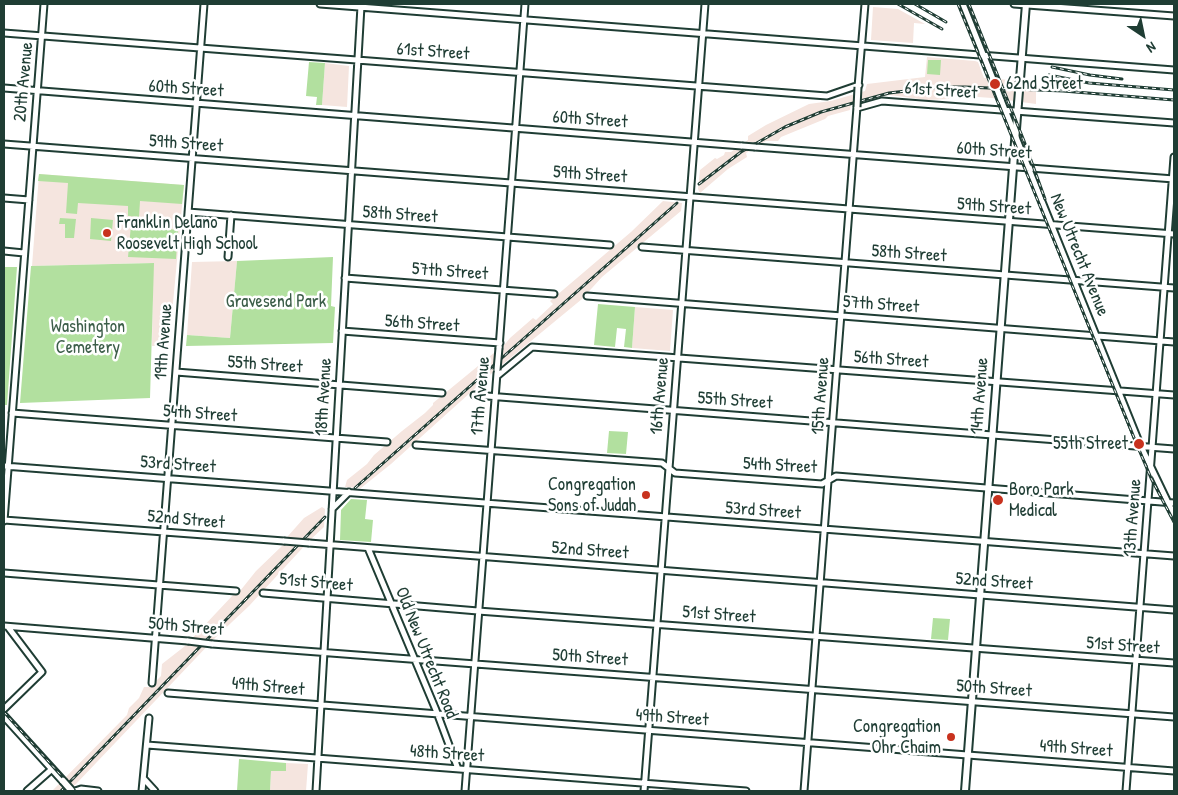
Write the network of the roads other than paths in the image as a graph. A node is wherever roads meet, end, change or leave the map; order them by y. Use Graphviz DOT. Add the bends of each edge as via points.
graph roads {
  1 [pos="44,4"];
  2 [pos="204,4"];
  3 [pos="320,4"];
  4 [pos="525,4"];
  5 [pos="705,4"];
  6 [pos="865,4"];
  7 [pos="963,4"];
  8 [pos="1014,4"];
  9 [pos="1026,4"];
  10 [pos="361,5"];
  11 [pos="1174,16"];
  12 [pos="524,20"];
  13 [pos="4,33"];
  14 [pos="702,33"];
  15 [pos="41,36"];
  16 [pos="862,46"];
  17 [pos="201,48"];
  18 [pos="984,55"];
  19 [pos="1022,58"];
  20 [pos="358,60"];
  21 [pos="1174,70"];
  22 [pos="520,73"];
  23 [pos="698,86"];
  24 [pos="858,86"];
  25 [pos="4,88"];
  26 [pos="37,91"];
  27 [pos="197,103"];
  28 [pos="857,108"];
  29 [pos="1005,110"];
  30 [pos="1018,111"];
  31 [pos="354,116"];
  32 [pos="1174,123"];
  33 [pos="516,128"];
  34 [pos="1016,136"];
  35 [pos="694,142"];
  36 [pos="4,144"];
  37 [pos="32,146"];
  38 [pos="854,154"];
  39 [pos="1174,157"];
  40 [pos="192,159"];
  41 [pos="1013,166"];
  42 [pos="1028,167"];
  43 [pos="351,171"];
  44 [pos="1173,179"];
  45 [pos="512,184"];
  46 [pos="690,197"];
  47 [pos="4,198"];
  48 [pos="28,200"];
  49 [pos="849,209"];
  50 [pos="188,212"];
  51 [pos="231,215"];
  52 [pos="1009,222"];
  53 [pos="348,224"];
  54 [pos="1052,225"];
  55 [pos="1171,234"];
  56 [pos="508,237"];
  57 [pos="610,245"];
  58 [pos="642,247"];
  59 [pos="686,250"];
  60 [pos="4,251"];
  61 [pos="24,252"];
  62 [pos="228,257"];
  63 [pos="845,263"];
  64 [pos="1005,275"];
  65 [pos="345,278"];
  66 [pos="1074,280"];
  67 [pos="1164,287"];
  68 [pos="1174,288"];
  69 [pos="503,290"];
  70 [pos="554,294"];
  71 [pos="587,296"];
  72 [pos="682,304"];
  73 [pos="841,316"];
  74 [pos="1001,328"];
  75 [pos="342,331"];
  76 [pos="1096,336"];
  77 [pos="1160,341"];
  78 [pos="1174,342"];
  79 [pos="499,346"];
  80 [pos="677,357"];
  81 [pos="837,369"];
  82 [pos="176,372"];
  83 [pos="497,376"];
  84 [pos="997,382"];
  85 [pos="339,384"];
  86 [pos="1118,391"];
  87 [pos="442,393"];
  88 [pos="1156,394"];
  89 [pos="474,395"];
  90 [pos="1174,395"];
  91 [pos="495,396"];
  92 [pos="673,410"];
  93 [pos="12,413"];
  94 [pos="833,422"];
  95 [pos="172,425"];
  96 [pos="992,435"];
  97 [pos="336,438"];
  98 [pos="387,442"];
  99 [pos="416,445"];
  100 [pos="1141,446"];
  101 [pos="1152,447"];
  102 [pos="1174,449"];
  103 [pos="491,450"];
  104 [pos="6,466"];
  105 [pos="1151,467"];
  106 [pos="668,468"];
  107 [pos="168,478"];
  108 [pos="828,480"];
  109 [pos="988,488"];
  110 [pos="333,491"];
  111 [pos="349,492"];
  112 [pos="1148,501"];
  113 [pos="1168,502"];
  114 [pos="487,503"];
  115 [pos="1174,503"];
  116 [pos="332,509"];
  117 [pos="1174,515"];
  118 [pos="665,517"];
  119 [pos="4,520"];
  120 [pos="825,529"];
  121 [pos="163,532"];
  122 [pos="984,542"];
  123 [pos="330,544"];
  124 [pos="368,548"];
  125 [pos="1144,554"];
  126 [pos="483,556"];
  127 [pos="1174,556"];
  128 [pos="661,570"];
  129 [pos="4,573"];
  130 [pos="820,582"];
  131 [pos="159,585"];
  132 [pos="236,591"];
  133 [pos="262,593"];
  134 [pos="980,595"];
  135 [pos="327,598"];
  136 [pos="391,603"];
  137 [pos="1140,607"];
  138 [pos="1174,610"];
  139 [pos="478,611"];
  140 [pos="657,624"];
  141 [pos="6,627"];
  142 [pos="816,636"];
  143 [pos="155,638"];
  144 [pos="976,648"];
  145 [pos="324,651"];
  146 [pos="415,658"];
  147 [pos="1136,661"];
  148 [pos="474,663"];
  149 [pos="1174,664"];
  150 [pos="653,677"];
  151 [pos="152,683"];
  152 [pos="812,689"];
  153 [pos="168,693"];
  154 [pos="972,701"];
  155 [pos="321,705"];
  156 [pos="4,709"];
  157 [pos="437,714"];
  158 [pos="1132,714"];
  159 [pos="4,716"];
  160 [pos="470,716"];
  161 [pos="1174,717"];
  162 [pos="149,718"];
  163 [pos="648,730"];
  164 [pos="808,742"];
  165 [pos="147,745"];
  166 [pos="968,755"];
  167 [pos="318,758"];
  168 [pos="1128,767"];
  169 [pos="52,769"];
  170 [pos="458,769"];
  171 [pos="466,770"];
  172 [pos="1174,771"];
  173 [pos="144,779"];
  174 [pos="644,783"];
  175 [pos="27,791"];
  176 [pos="73,791"];
  177 [pos="90,791"];
  178 [pos="98,791"];
  179 [pos="142,791"];
  180 [pos="155,791"];
  181 [pos="316,791"];
  182 [pos="464,791"];
  183 [pos="644,791"];
  184 [pos="746,791"];
  185 [pos="804,791"];
  186 [pos="965,791"];
  187 [pos="1126,791"];
  1 -- 15 [label="street, 20th Avenue"];
  2 -- 17 [label="street, 19th Avenue"];
  3 -- 10 [label="street"];
  4 -- 12 [label="street, 17th Avenue"];
  5 -- 14 [label="street, 16th Avenue"];
  6 -- 16 [label="street, 15th Avenue"];
  7 -- 18 [label="street, New Utrecht Avenue"];
  8 -- 9 [label="street"];
  9 -- 11 [label="street"];
  9 -- 19 [label="main road, 14th Avenue"];
  10 -- 12 [label="street"];
  10 -- 20 [label="street, 18th Avenue"];
  12 -- 14 [label="street"];
  12 -- 22 [label="street, 17th Avenue"];
  13 -- 15 [label="street, 61st Street"];
  14 -- 16 [label="street"];
  14 -- 23 [label="street, 16th Avenue"];
  15 -- 17 [label="street, 61st Street"];
  15 -- 26 [label="street, 20th Avenue"];
  16 -- 18 [label="street"];
  16 -- 24 [label="street, 15th Avenue"];
  17 -- 20 [label="street, 61st Street"];
  17 -- 27 [label="street, 19th Avenue"];
  18 -- 19 [label="street"];
  18 -- 29 [label="street, New Utrecht Avenue, bridge"];
  19 -- 21 [label="street"];
  19 -- 30 [label="main road, 14th Avenue, bridge"];
  20 -- 22 [label="street, 61st Street"];
  20 -- 31 [label="street, 18th Avenue"];
  22 -- 23 [label="street, 61st Street"];
  22 -- 33 [label="street, 17th Avenue"];
  23 -- 24 [label="street, 61st Street" via="827,96"];
  23 -- 35 [label="street, 16th Avenue"];
  24 -- 28 [label="street, 15th Avenue, bridge"];
  25 -- 26 [label="street, 60th Street"];
  26 -- 27 [label="street, 60th Street"];
  26 -- 37 [label="street, 20th Avenue"];
  27 -- 31 [label="street, 60th Street"];
  27 -- 40 [label="street, 19th Avenue"];
  28 -- 29 [label="street, 61st Street" via="882,101"];
  28 -- 38 [label="street, 15th Avenue"];
  29 -- 30 [label="street, 61st Street"];
  29 -- 34 [label="street, New Utrecht Avenue"];
  30 -- 32 [label="street, 61st Street"];
  30 -- 34 [label="main road, 14th Avenue"];
  31 -- 33 [label="street, 60th Street"];
  31 -- 43 [label="street, 18th Avenue"];
  33 -- 35 [label="street, 60th Street"];
  33 -- 45 [label="street, 17th Avenue"];
  34 -- 41 [label="main road, 14th Avenue"];
  34 -- 42 [label="street, New Utrecht Avenue"];
  35 -- 38 [label="street, 60th Street, bridge"];
  35 -- 46 [label="street, 16th Avenue"];
  36 -- 37 [label="street, 59th Street"];
  37 -- 40 [label="street, 59th Street"];
  37 -- 48 [label="street, 20th Avenue"];
  38 -- 41 [label="street, 60th Street"];
  38 -- 49 [label="street, 15th Avenue"];
  39 -- 44 [label="street, 13th Avenue"];
  40 -- 43 [label="street, 59th Street"];
  40 -- 50 [label="street, 19th Avenue"];
  41 -- 42 [label="street, 60th Street"];
  41 -- 52 [label="main road, 14th Avenue"];
  42 -- 44 [label="street, 60th Street"];
  42 -- 54 [label="street, New Utrecht Avenue"];
  43 -- 45 [label="street, 59th Street"];
  43 -- 53 [label="street, 18th Avenue"];
  44 -- 55 [label="street, 13th Avenue"];
  45 -- 46 [label="street, 59th Street"];
  45 -- 56 [label="street, 17th Avenue"];
  46 -- 49 [label="street, 59th Street"];
  46 -- 59 [label="street, 16th Avenue"];
  47 -- 48 [label="street"];
  48 -- 61 [label="street, 20th Avenue"];
  49 -- 52 [label="street, 59th Street"];
  49 -- 63 [label="street, 15th Avenue"];
  50 -- 51 [label="street, 58th Street"];
  50 -- 82 [label="street, 19th Avenue"];
  51 -- 53 [label="street, 58th Street"];
  51 -- 62 [label="street"];
  52 -- 54 [label="street, 59th Street"];
  52 -- 64 [label="main road, 14th Avenue"];
  53 -- 56 [label="street, 58th Street"];
  53 -- 65 [label="street, 18th Avenue"];
  54 -- 55 [label="street, 59th Street"];
  54 -- 66 [label="street, New Utrecht Avenue"];
  55 -- 67 [label="street, 13th Avenue"];
  56 -- 57 [label="street, 58th Street"];
  56 -- 69 [label="street, 17th Avenue"];
  58 -- 59 [label="street, 58th Street"];
  59 -- 63 [label="street, 58th Street"];
  59 -- 72 [label="street, 16th Avenue"];
  60 -- 61 [label="street"];
  61 -- 93 [label="street, 20th Avenue"];
  63 -- 64 [label="street, 58th Street"];
  63 -- 73 [label="street, 15th Avenue"];
  64 -- 66 [label="street, 58th Street"];
  64 -- 74 [label="main road, 14th Avenue"];
  65 -- 69 [label="street, 57th Street"];
  65 -- 75 [label="street, 18th Avenue"];
  66 -- 67 [label="street, 58th Street"];
  66 -- 76 [label="street, New Utrecht Avenue"];
  67 -- 68 [label="street, 58th Street"];
  67 -- 77 [label="street, 13th Avenue"];
  69 -- 70 [label="street, 57th Street"];
  69 -- 79 [label="street, 17th Avenue"];
  71 -- 72 [label="street, 57th Street"];
  72 -- 73 [label="street, 57th Street"];
  72 -- 80 [label="street, 16th Avenue"];
  73 -- 74 [label="street, 57th Street"];
  73 -- 81 [label="street, 15th Avenue"];
  74 -- 76 [label="street, 57th Street"];
  74 -- 84 [label="main road, 14th Avenue"];
  75 -- 79 [label="street, 56th Street"];
  75 -- 85 [label="street, 18th Avenue"];
  76 -- 77 [label="street, 57th Street"];
  76 -- 86 [label="street, New Utrecht Avenue"];
  77 -- 78 [label="street, 57th Street"];
  77 -- 88 [label="street, 13th Avenue"];
  79 -- 83 [label="street, 17th Avenue, bridge"];
  80 -- 81 [label="street, 56th Street"];
  80 -- 83 [label="street, 56th Street" via="532,347"];
  80 -- 92 [label="street, 16th Avenue"];
  81 -- 84 [label="street, 56th Street"];
  81 -- 94 [label="street, 15th Avenue"];
  82 -- 85 [label="street, 55th Street"];
  82 -- 95 [label="street, 19th Avenue"];
  83 -- 91 [label="street, 17th Avenue"];
  84 -- 86 [label="street, 56th Street"];
  84 -- 96 [label="main road, 14th Avenue"];
  85 -- 87 [label="street, 55th Street"];
  85 -- 97 [label="street, 18th Avenue"];
  86 -- 88 [label="street, 56th Street"];
  86 -- 100 [label="street, New Utrecht Avenue"];
  88 -- 90 [label="street, 56th Street"];
  88 -- 101 [label="street, 13th Avenue"];
  89 -- 91 [label="street, 55th Street"];
  91 -- 92 [label="street, 55th Street"];
  91 -- 103 [label="street, 17th Avenue"];
  92 -- 94 [label="street, 55th Street"];
  92 -- 106 [label="street, 16th Avenue"];
  93 -- 95 [label="street, 54th Street"];
  93 -- 104 [label="street, 20th Avenue"];
  94 -- 96 [label="street, 55th Street"];
  94 -- 108 [label="street, 15th Avenue"];
  95 -- 97 [label="street, 54th Street"];
  95 -- 107 [label="street, 19th Avenue"];
  96 -- 100 [label="street, 55th Street"];
  96 -- 109 [label="main road, 14th Avenue"];
  97 -- 98 [label="street, 54th Street"];
  97 -- 110 [label="street, 18th Avenue"];
  99 -- 103 [label="street, 54th Street"];
  100 -- 101 [label="street, 55th Street"];
  100 -- 105 [label="street, New Utrecht Avenue"];
  101 -- 102 [label="street, 55th Street"];
  101 -- 105 [label="street, 13th Avenue"];
  103 -- 106 [label="street, 54th Street" via="662,463"];
  103 -- 114 [label="street, 17th Avenue"];
  104 -- 107 [label="street, 53rd Street"];
  104 -- 119 [label="street, 20th Avenue"];
  105 -- 112 [label="street, 13th Avenue"];
  105 -- 113 [label="street, New Utrecht Avenue"];
  106 -- 108 [label="street, 54th Street" via="675,473 822,484"];
  106 -- 118 [label="street, 16th Avenue"];
  107 -- 110 [label="street, 53rd Street"];
  107 -- 121 [label="street, 19th Avenue"];
  108 -- 109 [label="street, 54th Street" via="836,476"];
  108 -- 120 [label="street, 15th Avenue"];
  109 -- 112 [label="street, 54th Street"];
  109 -- 122 [label="main road, 14th Avenue"];
  110 -- 111 [label="street, 53rd Street"];
  110 -- 116 [label="street, 18th Avenue"];
  111 -- 114 [label="street, 53rd Street"];
  111 -- 116 [label="street"];
  112 -- 113 [label="street, 54th Street"];
  112 -- 125 [label="street, 13th Avenue"];
  113 -- 115 [label="street, 54th Street"];
  113 -- 117 [label="street, New Utrecht Avenue"];
  114 -- 118 [label="street, 53rd Street"];
  114 -- 126 [label="street, 17th Avenue"];
  116 -- 123 [label="street, 18th Avenue"];
  118 -- 120 [label="street, 53rd Street"];
  118 -- 128 [label="street, 16th Avenue"];
  119 -- 121 [label="street, 52nd Street"];
  120 -- 122 [label="street, 53rd Street"];
  120 -- 130 [label="street, 15th Avenue"];
  121 -- 123 [label="street, 52nd Street, bridge"];
  121 -- 131 [label="street, 19th Avenue"];
  122 -- 125 [label="street, 53rd Street"];
  122 -- 134 [label="main road, 14th Avenue"];
  123 -- 124 [label="street, 52nd Street"];
  123 -- 135 [label="street, 18th Avenue"];
  124 -- 126 [label="street, 52nd Street"];
  124 -- 136 [label="street, Old New Utrecht Road"];
  125 -- 127 [label="street, 53rd Street"];
  125 -- 137 [label="street, 13th Avenue"];
  126 -- 128 [label="street, 52nd Street"];
  126 -- 139 [label="street, 17th Avenue"];
  128 -- 130 [label="street, 52nd Street"];
  128 -- 140 [label="street, 16th Avenue"];
  129 -- 131 [label="street"];
  130 -- 134 [label="street, 52nd Street"];
  130 -- 142 [label="street, 15th Avenue"];
  131 -- 132 [label="street"];
  131 -- 143 [label="street, 19th Avenue"];
  133 -- 135 [label="street, 51st Street"];
  134 -- 137 [label="street, 52nd Street"];
  134 -- 144 [label="main road, 14th Avenue"];
  135 -- 136 [label="street, 51st Street"];
  135 -- 145 [label="street, 18th Avenue"];
  136 -- 139 [label="street, 51st Street"];
  136 -- 146 [label="street, Old New Utrecht Road"];
  137 -- 138 [label="street, 52nd Street"];
  137 -- 147 [label="street, 13th Avenue"];
  139 -- 140 [label="street, 51st Street"];
  139 -- 148 [label="street, 17th Avenue"];
  140 -- 142 [label="street, 51st Street"];
  140 -- 150 [label="street, 16th Avenue"];
  141 -- 143 [label="street, 50th Street"];
  141 -- 156 [label="street" via="42,672"];
  142 -- 144 [label="street, 51st Street"];
  142 -- 152 [label="street, 15th Avenue"];
  143 -- 145 [label="street, 50th Street, bridge"];
  143 -- 151 [label="street, 19th Avenue"];
  144 -- 147 [label="street, 51st Street"];
  144 -- 154 [label="main road, 14th Avenue"];
  145 -- 146 [label="street, 50th Street"];
  145 -- 155 [label="street, 18th Avenue"];
  146 -- 148 [label="street, 50th Street"];
  146 -- 157 [label="street, Old New Utrecht Road"];
  147 -- 149 [label="street, 51st Street"];
  147 -- 158 [label="street, 13th Avenue"];
  148 -- 150 [label="street, 50th Street"];
  148 -- 160 [label="street, 17th Avenue"];
  150 -- 152 [label="street, 50th Street"];
  150 -- 163 [label="street, 16th Avenue"];
  152 -- 154 [label="street, 50th Street"];
  152 -- 164 [label="street, 15th Avenue"];
  153 -- 155 [label="street, 49th Street"];
  154 -- 158 [label="street, 50th Street"];
  154 -- 166 [label="main road, 14th Avenue"];
  155 -- 157 [label="street, 49th Street"];
  155 -- 167 [label="street, 18th Avenue"];
  157 -- 160 [label="street, 49th Street"];
  157 -- 170 [label="street, Old New Utrecht Road"];
  158 -- 161 [label="street, 50th Street"];
  158 -- 168 [label="street, 13th Avenue"];
  159 -- 169 [label="main road"];
  160 -- 163 [label="street, 49th Street"];
  160 -- 171 [label="street, 17th Avenue"];
  162 -- 165 [label="street"];
  163 -- 164 [label="street, 49th Street"];
  163 -- 174 [label="street, 16th Avenue"];
  164 -- 166 [label="street, 49th Street"];
  164 -- 185 [label="street, 15th Avenue"];
  165 -- 167 [label="street, 48th Street"];
  165 -- 173 [label="street"];
  166 -- 168 [label="street, 49th Street"];
  166 -- 186 [label="main road, 14th Avenue"];
  167 -- 170 [label="street, 48th Street"];
  167 -- 181 [label="street, 18th Avenue"];
  168 -- 172 [label="street, 49th Street"];
  168 -- 187 [label="street, 13th Avenue"];
  169 -- 175 [label="street"];
  169 -- 176 [label="main road, bridge"];
  170 -- 171 [label="street, 48th Street"];
  171 -- 174 [label="street, 48th Street"];
  171 -- 182 [label="street, 17th Avenue"];
  173 -- 179 [label="street"];
  173 -- 180 [label="street"];
  174 -- 183 [label="street, 16th Avenue"];
  174 -- 184 [label="street, 48th Street"];
  176 -- 177 [label="street"];
  177 -- 178 [label="street"];
}
